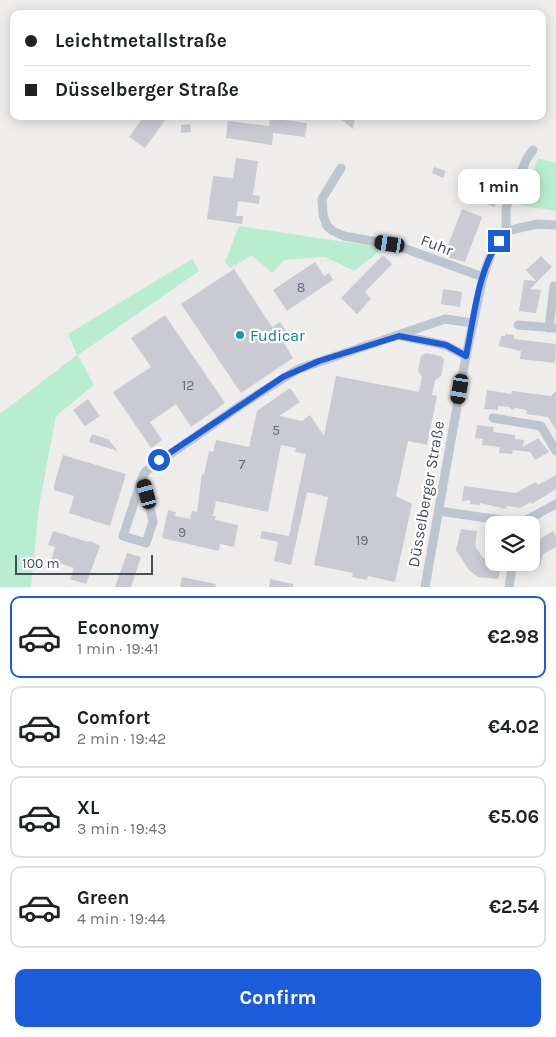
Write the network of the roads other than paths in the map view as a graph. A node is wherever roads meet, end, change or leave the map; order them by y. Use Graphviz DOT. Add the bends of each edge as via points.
graph roads {
  1 [pos="533,150"];
  2 [pos="341,168"];
  3 [pos="556,224"];
  4 [pos="506,231"];
  5 [pos="483,277"];
  6 [pos="556,286"];
  7 [pos="473,323"];
  8 [pos="518,324"];
  9 [pos="552,328"];
  10 [pos="399,336"];
  11 [pos="466,356"];
  12 [pos="493,418"];
  13 [pos="556,451"];
  14 [pos="143,476"];
  15 [pos="556,504"];
  16 [pos="439,511"];
  17 [pos="535,516"];
  18 [pos="485,518"];
  19 [pos="512,571"];
  20 [pos="425,587"];
  21 [pos="509,587"];
  1 -- 4 [label="street" via="506,208"];
  2 -- 5 [label="street, Fuhr" via="322,199 323,215 333,231 398,246"];
  3 -- 4 [label="street" via="536,224"];
  4 -- 5 [label="street, Düsselberger Straße" via="492,251"];
  5 -- 7 [label="street, Düsselberger Straße"];
  6 -- 9 [label="street"];
  7 -- 10 [label="street" via="445,319"];
  7 -- 11 [label="street, Düsselberger Straße"];
  8 -- 9 [label="street"];
  10 -- 11 [label="street" via="446,345"];
  10 -- 14 [label="street" via="291,372 159,460"];
  11 -- 16 [label="street, Düsselberger Straße"];
  12 -- 13 [label="street" via="541,426"];
  14 -- 14 [label="street" via="122,536 146,543 153,522"];
  15 -- 17 [label="street"];
  16 -- 18 [label="street"];
  16 -- 20 [label="street, Düsselberger Straße"];
  19 -- 21 [label="street"];
}
